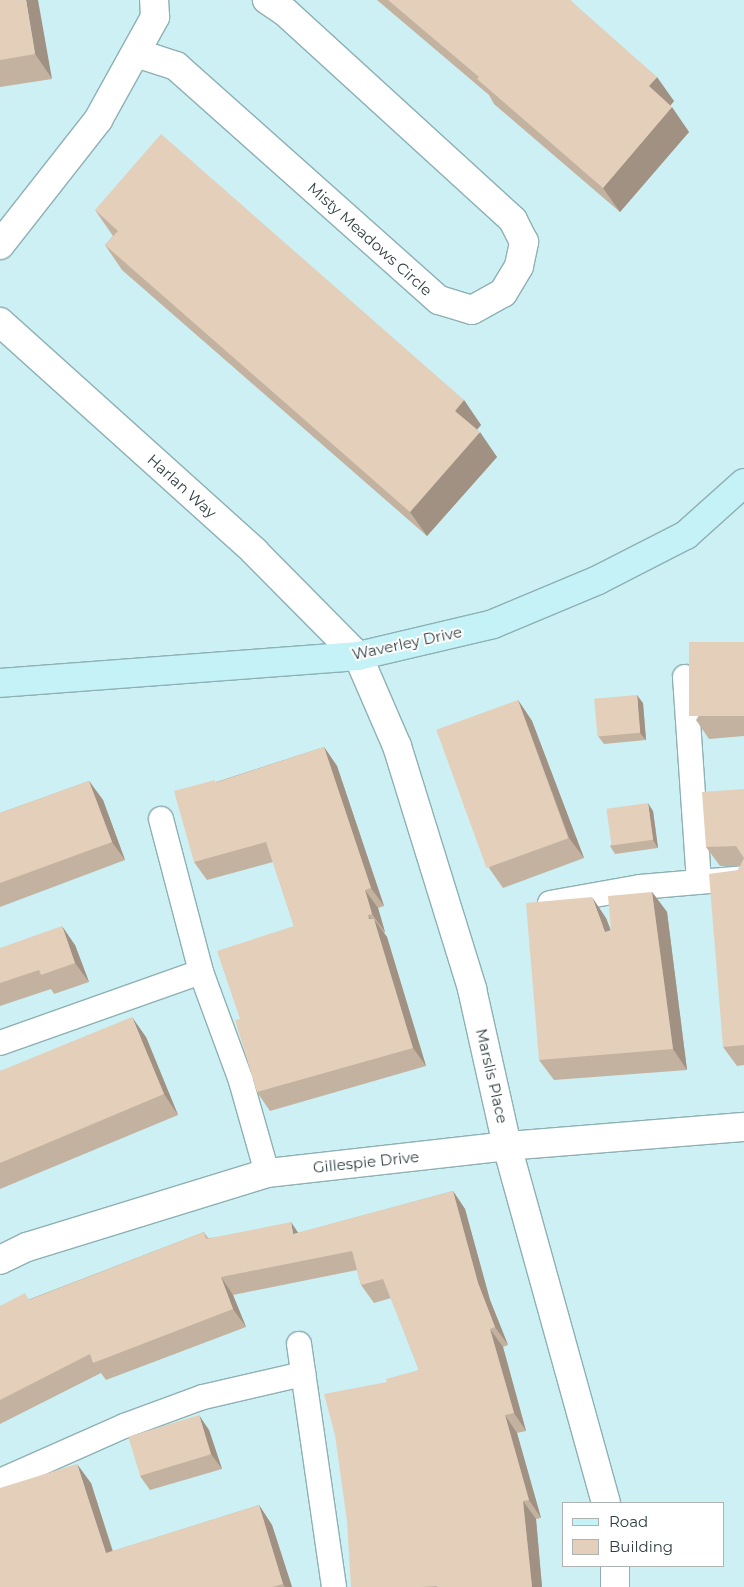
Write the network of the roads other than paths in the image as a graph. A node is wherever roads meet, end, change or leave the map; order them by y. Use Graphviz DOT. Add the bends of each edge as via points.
graph roads {
  1 [pos="154,0"];
  2 [pos="267,0"];
  3 [pos="136,53"];
  4 [pos="0,245"];
  5 [pos="0,322"];
  6 [pos="744,482"];
  7 [pos="358,656"];
  8 [pos="685,677"];
  9 [pos="0,683"];
  10 [pos="162,819"];
  11 [pos="744,878"];
  12 [pos="699,882"];
  13 [pos="550,903"];
  14 [pos="201,972"];
  15 [pos="0,1043"];
  16 [pos="744,1127"];
  17 [pos="507,1146"];
  18 [pos="267,1173"];
  19 [pos="0,1260"];
  20 [pos="299,1344"];
  21 [pos="303,1374"];
  22 [pos="0,1482"];
  23 [pos="606,1502"];
  24 [pos="615,1567"];
  25 [pos="334,1587"];
  26 [pos="616,1587"];
  1 -- 3 [label="street" via="155,17"];
  2 -- 3 [label="street, Misty Meadows Circle" via="285,12 513,220 524,242 519,266 504,293 472,310 439,300 176,66"];
  3 -- 4 [label="street" via="98,120"];
  5 -- 7 [label="street, Harlan Way" via="255,552"];
  6 -- 7 [label="street, Waverley Drive" via="686,536 598,580 493,624"];
  7 -- 9 [label="street, Waverley Drive"];
  7 -- 17 [label="street, Marslis Place" via="397,746 472,989"];
  8 -- 12 [label="lane"];
  10 -- 14 [label="lane"];
  11 -- 12 [label="lane"];
  12 -- 13 [label="lane" via="640,887"];
  14 -- 15 [label="lane"];
  14 -- 18 [label="lane" via="240,1082"];
  16 -- 17 [label="street, Gillespie Drive"];
  17 -- 18 [label="street, Gillespie Drive"];
  17 -- 23 [label="street, Marslis Place"];
  18 -- 19 [label="street, Gillespie Drive" via="27,1247"];
  20 -- 21 [label="lane"];
  21 -- 22 [label="lane" via="203,1397 124,1426"];
  21 -- 25 [label="lane"];
  24 -- 26 [label="street"];
}
